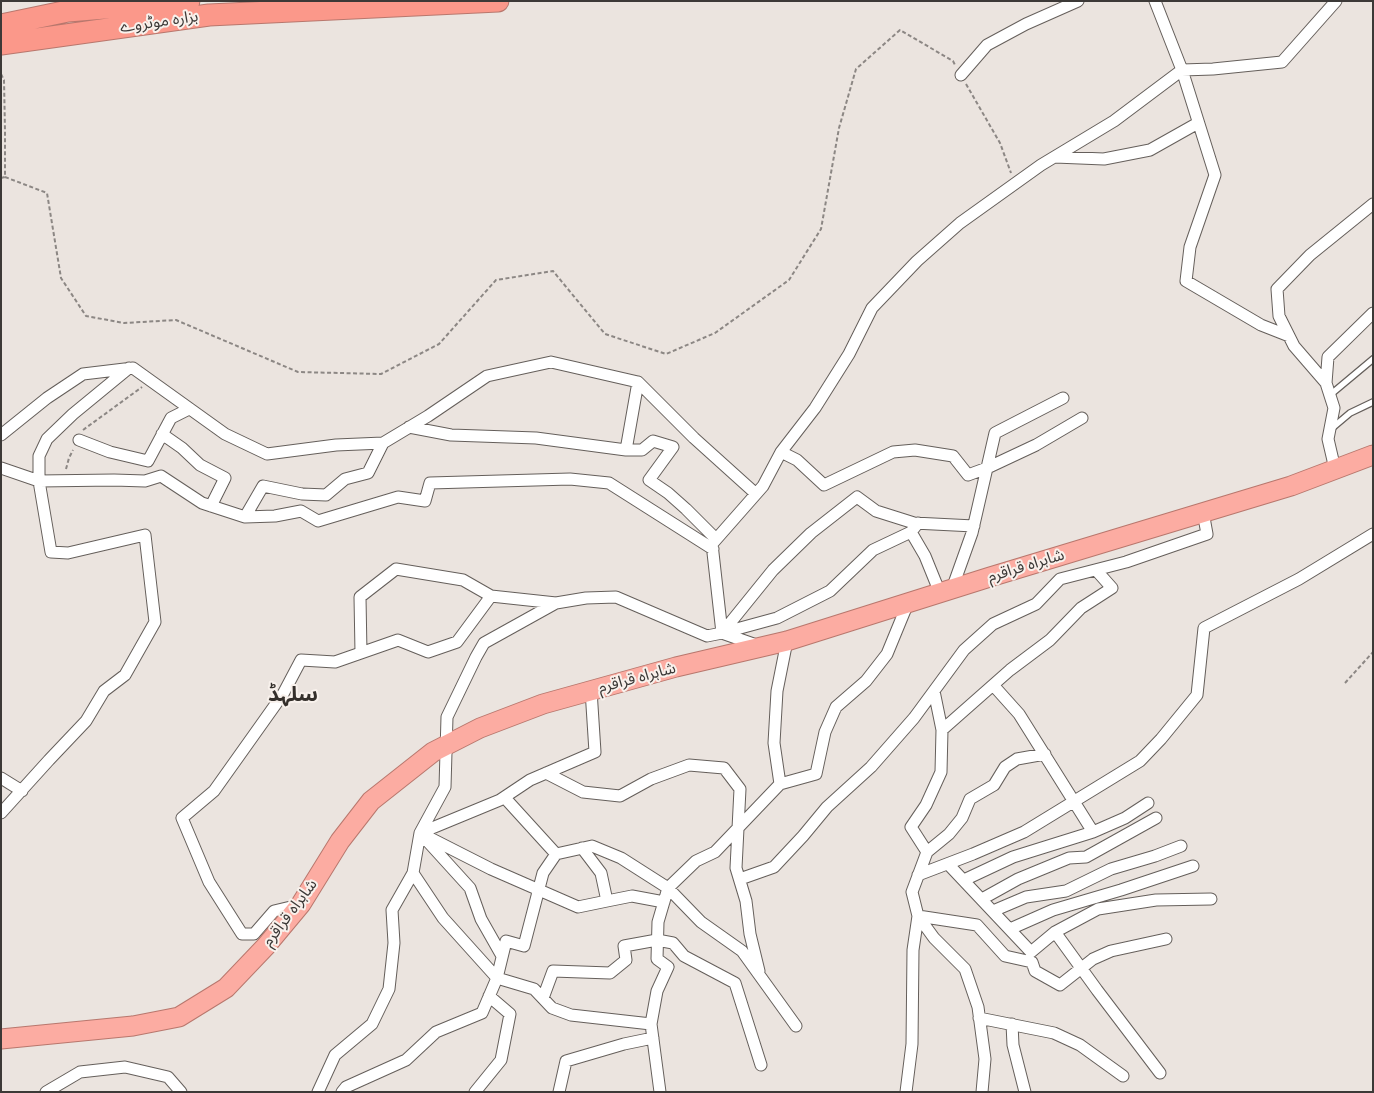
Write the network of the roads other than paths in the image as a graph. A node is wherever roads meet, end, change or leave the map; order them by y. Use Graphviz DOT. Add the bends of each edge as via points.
graph roads {
  1 [pos="189,1"];
  2 [pos="498,1"];
  3 [pos="1078,1"];
  4 [pos="1155,1"];
  5 [pos="1336,1"];
  6 [pos="1,25"];
  7 [pos="1,44"];
  8 [pos="1182,70"];
  9 [pos="961,75"];
  10 [pos="1198,123"];
  11 [pos="1055,157"];
  12 [pos="1373,204"];
  13 [pos="1373,313"];
  14 [pos="1289,336"];
  15 [pos="1373,359"];
  16 [pos="129,368"];
  17 [pos="638,382"];
  18 [pos="1326,382"];
  19 [pos="1330,395"];
  20 [pos="1063,398"];
  21 [pos="1373,402"];
  22 [pos="189,409"];
  23 [pos="1082,418"];
  24 [pos="409,427"];
  25 [pos="1330,430"];
  26 [pos="162,434"];
  27 [pos="1,435"];
  28 [pos="78,440"];
  29 [pos="383,443"];
  30 [pos="626,450"];
  31 [pos="781,452"];
  32 [pos="1373,455"];
  33 [pos="1,468"];
  34 [pos="987,468"];
  35 [pos="1335,469"];
  36 [pos="39,481"];
  37 [pos="755,493"];
  38 [pos="211,506"];
  39 [pos="1203,512"];
  40 [pos="245,517"];
  41 [pos="974,526"];
  42 [pos="914,527"];
  43 [pos="1373,534"];
  44 [pos="714,544"];
  45 [pos="1096,570"];
  46 [pos="946,591"];
  47 [pos="492,596"];
  48 [pos="556,603"];
  49 [pos="908,603"];
  50 [pos="722,632"];
  51 [pos="787,641"];
  52 [pos="761,647"];
  53 [pos="361,653"];
  54 [pos="993,685"];
  55 [pos="591,690"];
  56 [pos="934,691"];
  57 [pos="942,730"];
  58 [pos="447,745"];
  59 [pos="1044,754"];
  60 [pos="546,773"];
  61 [pos="1,778"];
  62 [pos="780,784"];
  63 [pos="22,791"];
  64 [pos="505,798"];
  65 [pos="1074,802"];
  66 [pos="1148,804"];
  67 [pos="1,813"];
  68 [pos="1156,818"];
  69 [pos="738,827"];
  70 [pos="1094,832"];
  71 [pos="420,833"];
  72 [pos="1181,846"];
  73 [pos="582,848"];
  74 [pos="927,852"];
  75 [pos="556,854"];
  76 [pos="948,864"];
  77 [pos="1193,866"];
  78 [pos="413,873"];
  79 [pos="918,875"];
  80 [pos="740,879"];
  81 [pos="964,880"];
  82 [pos="668,888"];
  83 [pos="538,890"];
  84 [pos="982,899"];
  85 [pos="1212,899"];
  86 [pos="607,901"];
  87 [pos="664,902"];
  88 [pos="301,904"];
  89 [pos="993,911"];
  90 [pos="918,916"];
  91 [pos="1010,929"];
  92 [pos="1054,932"];
  93 [pos="658,940"];
  94 [pos="1166,940"];
  95 [pos="502,956"];
  96 [pos="1081,969"];
  97 [pos="760,977"];
  98 [pos="497,978"];
  99 [pos="489,996"];
  100 [pos="542,998"];
  101 [pos="979,1018"];
  102 [pos="651,1024"];
  103 [pos="1012,1024"];
  104 [pos="796,1026"];
  105 [pos="653,1038"];
  106 [pos="1,1039"];
  107 [pos="761,1065"];
  108 [pos="1160,1073"];
  109 [pos="1122,1076"];
  110 [pos="46,1092"];
  111 [pos="181,1092"];
  112 [pos="318,1092"];
  113 [pos="342,1092"];
  114 [pos="475,1092"];
  115 [pos="560,1092"];
  116 [pos="660,1092"];
  117 [pos="906,1092"];
  118 [pos="982,1092"];
  119 [pos="1026,1092"];
  1 -- 6 [label="highway, ہزارہ موٹروے" via="68,10"];
  2 -- 7 [label="highway, ہزارہ موٹروے" via="209,15"];
  3 -- 9 [label="street" via="987,45"];
  4 -- 8 [label="street"];
  5 -- 8 [label="street" via="1282,62"];
  8 -- 10 [label="street"];
  8 -- 11 [label="street" via="1114,121"];
  10 -- 11 [label="street" via="1150,150 1104,159"];
  10 -- 14 [label="street" via="1215,176 1190,248 1186,281 1261,325"];
  11 -- 31 [label="street" via="953,230 916,262 872,308 850,354"];
  12 -- 14 [label="street" via="1310,255 1276,289 1279,316"];
  13 -- 18 [label="street" via="1328,357"];
  14 -- 18 [label="street"];
  15 -- 19 [label="lane"];
  16 -- 22 [label="street"];
  16 -- 27 [label="street" via="83,374"];
  16 -- 36 [label="street" via="47,440 39,456"];
  17 -- 24 [label="street" via="551,362 487,376"];
  17 -- 30 [label="street"];
  17 -- 37 [label="street"];
  18 -- 19 [label="street"];
  19 -- 25 [label="street" via="1334,408"];
  20 -- 34 [label="street" via="995,433"];
  21 -- 25 [label="lane" via="1350,413"];
  22 -- 26 [label="street" via="171,418"];
  22 -- 29 [label="street" via="225,434 267,454"];
  23 -- 34 [label="street"];
  24 -- 29 [label="street"];
  24 -- 30 [label="street" via="451,435 536,438"];
  25 -- 35 [label="street" via="1328,439"];
  26 -- 28 [label="street" via="148,460 110,452"];
  26 -- 38 [label="street" via="200,465 225,478"];
  29 -- 40 [label="street" via="368,474 345,479 326,495 263,486"];
  30 -- 44 [label="street" via="642,450 653,441 673,447 649,480 686,509"];
  31 -- 34 [label="street" via="797,460 824,485 893,452 915,450 953,456 968,475"];
  31 -- 37 [label="street" via="763,486"];
  32 -- 35 [label="highway, شاہراہ قراقرم"];
  33 -- 36 [label="street"];
  34 -- 41 [label="street"];
  35 -- 39 [label="highway, شاہراہ قراقرم" via="1292,486"];
  36 -- 38 [label="street" via="145,481 161,476"];
  36 -- 63 [label="street" via="51,552 68,553 145,534 155,622 125,675 104,690 86,722"];
  37 -- 44 [label="street"];
  38 -- 40 [label="street"];
  39 -- 45 [label="street" via="1207,534"];
  39 -- 46 [label="highway, شاہراہ قراقرم"];
  40 -- 44 [label="street" via="300,511 318,522 398,497 425,501 430,483 570,479 610,483"];
  41 -- 42 [label="street"];
  41 -- 46 [label="street"];
  42 -- 46 [label="street" via="925,556"];
  42 -- 50 [label="street" via="873,550 830,591 777,618"];
  42 -- 50 [label="street" via="876,511 856,497 811,533 773,570"];
  43 -- 65 [label="street" via="1298,579 1204,628 1197,695 1140,761"];
  44 -- 50 [label="street"];
  45 -- 54 [label="street" via="1112,588 1081,608 1050,640"];
  45 -- 56 [label="street" via="1060,579 1036,604 993,624 964,650"];
  46 -- 49 [label="highway, شاہراہ قراقرم"];
  47 -- 48 [label="street"];
  47 -- 53 [label="street" via="457,642 428,652 398,640"];
  47 -- 53 [label="street" via="463,580 396,569 360,598"];
  48 -- 50 [label="street" via="616,597 707,636"];
  48 -- 58 [label="street" via="484,643 448,717"];
  49 -- 51 [label="highway, شاہراہ قراقرم"];
  49 -- 62 [label="street" via="887,654 866,681 836,707 825,732 816,774"];
  50 -- 52 [label="street"];
  51 -- 52 [label="highway, شاہراہ قراقرم"];
  51 -- 62 [label="street" via="777,691 774,743"];
  52 -- 55 [label="highway, شاہراہ قراقرم"];
  53 -- 88 [label="street" via="335,662 300,660 283,694 214,791 182,818 209,882 242,934 254,934 274,911"];
  54 -- 57 [label="street"];
  54 -- 59 [label="street" via="1019,714"];
  55 -- 58 [label="highway, شاہراہ قراقرم" via="480,728"];
  55 -- 60 [label="street" via="595,752"];
  56 -- 57 [label="street"];
  56 -- 80 [label="street" via="871,767 827,807 774,866"];
  57 -- 74 [label="street" via="941,772 926,805 911,827"];
  58 -- 71 [label="street" via="446,787"];
  58 -- 88 [label="highway, شاہراہ قراقرم" via="433,752 371,801 340,841"];
  59 -- 65 [label="street"];
  59 -- 74 [label="street" via="1017,759 1005,767 994,785 970,799 962,818"];
  60 -- 64 [label="street"];
  60 -- 69 [label="street" via="582,792 620,796 651,779 690,765 724,768 740,789"];
  61 -- 63 [label="street"];
  62 -- 69 [label="street"];
  63 -- 67 [label="street"];
  64 -- 71 [label="street"];
  64 -- 75 [label="street"];
  65 -- 70 [label="street"];
  65 -- 76 [label="street" via="1024,832"];
  66 -- 70 [label="street"];
  68 -- 84 [label="street" via="1086,857 1069,858 1018,879"];
  69 -- 80 [label="street" via="736,868"];
  69 -- 82 [label="street" via="715,852 696,861"];
  70 -- 81 [label="street" via="1012,857"];
  71 -- 78 [label="street"];
  71 -- 83 [label="street"];
  71 -- 95 [label="street" via="470,888 481,919"];
  72 -- 89 [label="street" via="1111,869 1066,891 1026,897"];
  73 -- 75 [label="street"];
  73 -- 82 [label="street" via="592,846 621,858"];
  73 -- 86 [label="street" via="601,873"];
  74 -- 79 [label="street"];
  75 -- 83 [label="street" via="543,873"];
  76 -- 79 [label="street"];
  76 -- 81 [label="street"];
  77 -- 91 [label="street" via="1053,910"];
  78 -- 98 [label="street" via="443,918"];
  78 -- 112 [label="street" via="392,910 394,943 389,989 372,1024 335,1055"];
  79 -- 90 [label="street" via="912,892"];
  80 -- 97 [label="street"];
  81 -- 84 [label="street"];
  82 -- 87 [label="street"];
  82 -- 97 [label="street" via="701,922 742,951"];
  83 -- 86 [label="street" via="578,907"];
  83 -- 95 [label="street" via="524,946 506,941"];
  84 -- 89 [label="street"];
  85 -- 92 [label="street" via="1156,900 1098,909"];
  86 -- 87 [label="street" via="632,896"];
  87 -- 93 [label="street" via="658,922"];
  88 -- 106 [label="highway, شاہراہ قراقرم" via="226,988 179,1018 133,1026"];
  89 -- 91 [label="street"];
  90 -- 96 [label="street" via="977,925 1005,956 1032,962 1034,972 1060,985"];
  90 -- 101 [label="street" via="965,970"];
  90 -- 117 [label="street" via="913,950 912,1044"];
  91 -- 92 [label="street" via="1031,952"];
  92 -- 96 [label="street"];
  93 -- 100 [label="street" via="624,946 626,960 610,973 553,970"];
  93 -- 102 [label="street" via="657,959 668,967 657,992"];
  93 -- 107 [label="street" via="673,943 684,956 735,983"];
  94 -- 96 [label="street" via="1111,951"];
  95 -- 98 [label="street"];
  96 -- 108 [label="street"];
  97 -- 104 [label="street"];
  98 -- 99 [label="street"];
  98 -- 100 [label="street" via="534,989"];
  99 -- 113 [label="street" via="482,1013 436,1032 406,1060 346,1087"];
  99 -- 114 [label="street" via="510,1014 501,1060"];
  100 -- 102 [label="street" via="552,1008 571,1015"];
  101 -- 103 [label="street"];
  101 -- 118 [label="street" via="985,1060"];
  102 -- 105 [label="street"];
  103 -- 109 [label="street" via="1054,1033 1080,1045"];
  103 -- 119 [label="street" via="1013,1045"];
  105 -- 115 [label="street" via="566,1061"];
  105 -- 116 [label="street"];
  110 -- 111 [label="street" via="80,1072 125,1067 168,1077"];
}
